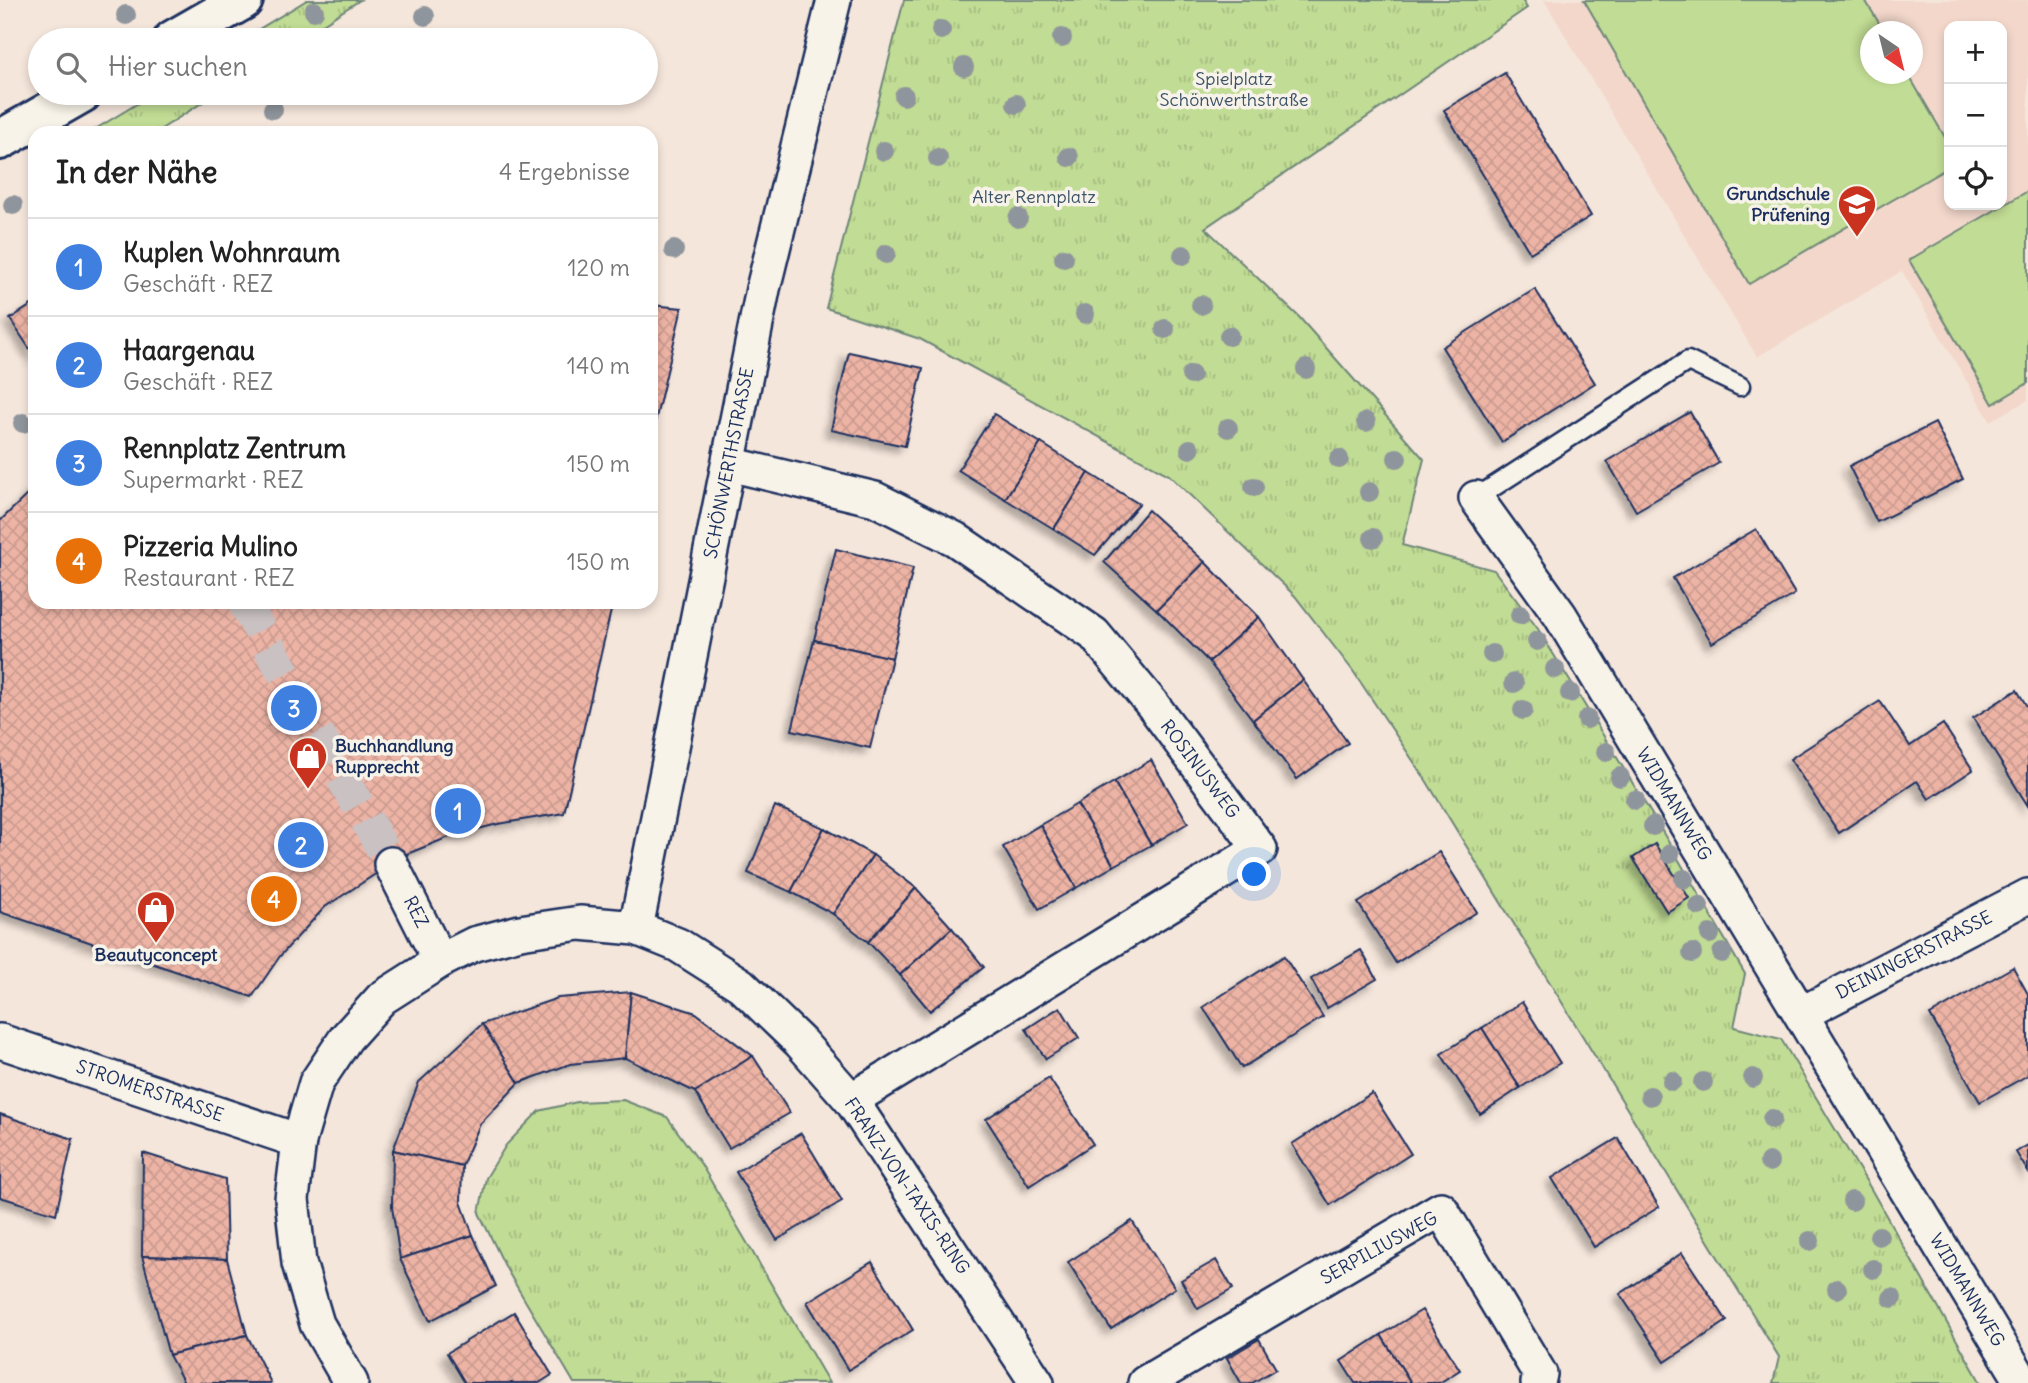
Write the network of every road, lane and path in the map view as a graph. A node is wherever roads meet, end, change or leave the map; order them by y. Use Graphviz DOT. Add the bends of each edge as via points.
graph roads {
  1 [pos="243,0"];
  2 [pos="834,0"];
  3 [pos="194,28"];
  4 [pos="61,105"];
  5 [pos="0,140"];
  6 [pos="1740,386"];
  7 [pos="729,464"];
  8 [pos="1476,498"];
  9 [pos="391,864"];
  10 [pos="2028,895"];
  11 [pos="636,928"];
  12 [pos="440,961"];
  13 [pos="1801,1014"];
  14 [pos="0,1041"];
  15 [pos="851,1100"];
  16 [pos="299,1141"];
  17 [pos="352,1383"];
  18 [pos="1037,1383"];
  19 [pos="1145,1383"];
  20 [pos="1538,1383"];
  21 [pos="2023,1383"];
  1 -- 3 [label="street"];
  2 -- 7 [label="street, SCHÖNWERTHSTRASSE" via="763,289"];
  4 -- 5 [label="street"];
  6 -- 8 [label="lane, WIDMANNWEG" via="1688,361"];
  7 -- 11 [label="street, SCHÖNWERTHSTRASSE"];
  7 -- 15 [label="street, ROSINUSWEG" via="875,499 955,539 1094,634 1260,849"];
  8 -- 13 [label="street, WIDMANNWEG" via="1560,615"];
  9 -- 12 [label="street, REZ"];
  10 -- 13 [label="street, DEININGERSTRASSE"];
  11 -- 12 [label="street, FRANZ-VON-TAXIS-RING" via="580,923 520,932 474,944"];
  11 -- 15 [label="street, FRANZ-VON-TAXIS-RING" via="678,945 741,985"];
  12 -- 16 [label="street, FRANZ-VON-TAXIS-RING" via="382,998 346,1038 316,1083"];
  13 -- 21 [label="street, WIDMANNWEG"];
  14 -- 16 [label="street, STROMERSTRASSE"];
  15 -- 18 [label="street, FRANZ-VON-TAXIS-RING"];
  16 -- 17 [label="street, FRANZ-VON-TAXIS-RING" via="292,1199 299,1263 317,1324"];
  19 -- 20 [label="street, SERPILIUSWEG" via="1441,1209 1540,1374"];
}
